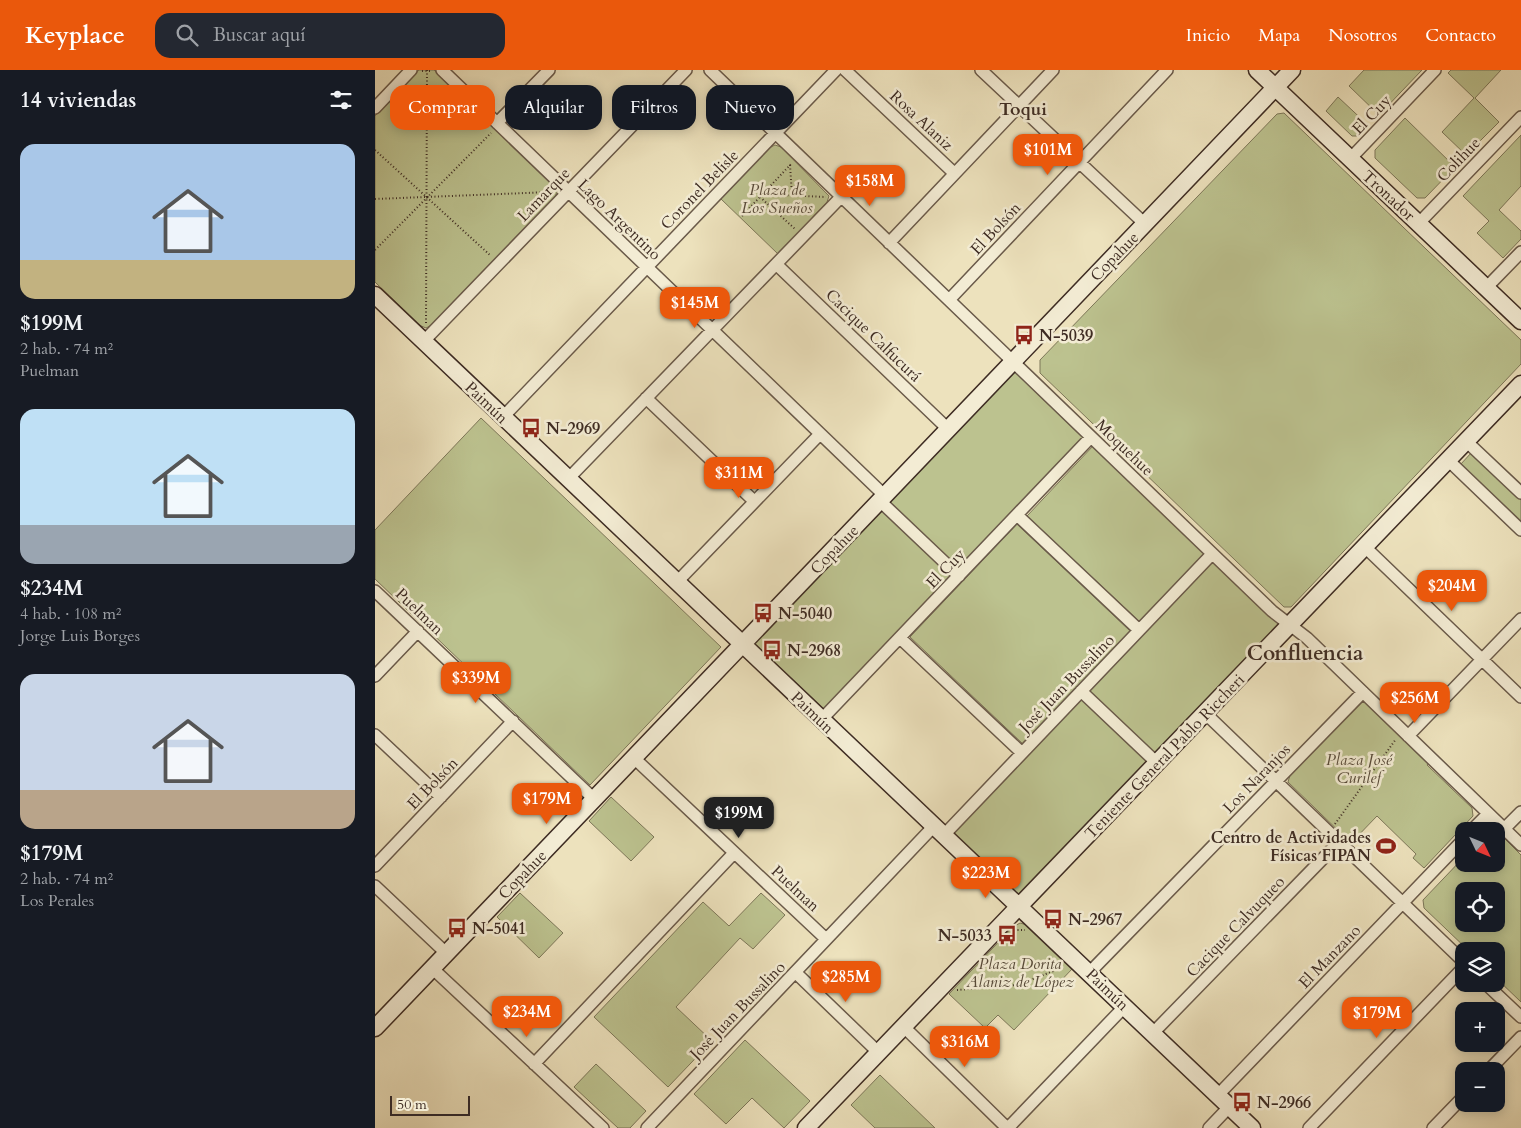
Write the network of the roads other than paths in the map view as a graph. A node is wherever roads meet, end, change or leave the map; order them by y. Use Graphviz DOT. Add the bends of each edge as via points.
graph roads {
  1 [pos="411,70"];
  2 [pos="549,70"];
  3 [pos="686,70"];
  4 [pos="710,70"];
  5 [pos="836,70"];
  6 [pos="845,70"];
  7 [pos="981,70"];
  8 [pos="1053,70"];
  9 [pos="1167,70"];
  10 [pos="1257,70"];
  11 [pos="1292,70"];
  12 [pos="1435,70"];
  13 [pos="437,73"];
  14 [pos="450,85"];
  15 [pos="1275,88"];
  16 [pos="1019,106"];
  17 [pos="375,108"];
  18 [pos="1521,117"];
  19 [pos="495,127"];
  20 [pos="775,133"];
  21 [pos="1350,159"];
  22 [pos="1079,162"];
  23 [pos="955,174"];
  24 [pos="568,192"];
  25 [pos="841,197"];
  26 [pos="1145,224"];
  27 [pos="1419,224"];
  28 [pos="889,243"];
  29 [pos="1521,252"];
  30 [pos="776,264"];
  31 [pos="647,267"];
  32 [pos="1487,288"];
  33 [pos="375,295"];
  34 [pos="949,300"];
  35 [pos="1521,321"];
  36 [pos="712,330"];
  37 [pos="424,341"];
  38 [pos="1013,362"];
  39 [pos="1521,384"];
  40 [pos="646,398"];
  41 [pos="503,417"];
  42 [pos="948,429"];
  43 [pos="820,434"];
  44 [pos="1091,437"];
  45 [pos="1466,441"];
  46 [pos="1448,460"];
  47 [pos="568,479"];
  48 [pos="1521,493"];
  49 [pos="882,498"];
  50 [pos="754,501"];
  51 [pos="1017,516"];
  52 [pos="1521,530"];
  53 [pos="1365,546"];
  54 [pos="1212,554"];
  55 [pos="959,576"];
  56 [pos="677,582"];
  57 [pos="375,591"];
  58 [pos="1521,619"];
  59 [pos="1290,625"];
  60 [pos="1139,630"];
  61 [pos="418,631"];
  62 [pos="900,638"];
  63 [pos="742,645"];
  64 [pos="1482,659"];
  65 [pos="375,676"];
  66 [pos="1081,691"];
  67 [pos="1363,692"];
  68 [pos="1521,697"];
  69 [pos="1205,713"];
  70 [pos="821,720"];
  71 [pos="513,722"];
  72 [pos="375,735"];
  73 [pos="1404,736"];
  74 [pos="1022,753"];
  75 [pos="634,758"];
  76 [pos="1157,763"];
  77 [pos="1276,781"];
  78 [pos="441,797"];
  79 [pos="594,799"];
  80 [pos="1521,812"];
  81 [pos="1488,814"];
  82 [pos="1480,822"];
  83 [pos="1497,822"];
  84 [pos="1505,828"];
  85 [pos="1505,830"];
  86 [pos="938,831"];
  87 [pos="1339,842"];
  88 [pos="1521,845"];
  89 [pos="1455,848"];
  90 [pos="734,853"];
  91 [pos="375,866"];
  92 [pos="375,886"];
  93 [pos="1402,903"];
  94 [pos="1018,908"];
  95 [pos="826,940"];
  96 [pos="446,953"];
  97 [pos="1455,953"];
  98 [pos="432,968"];
  99 [pos="795,972"];
  100 [pos="1090,972"];
  101 [pos="1455,976"];
  102 [pos="1494,992"];
  103 [pos="1125,1006"];
  104 [pos="1521,1017"];
  105 [pos="904,1027"];
  106 [pos="375,1028"];
  107 [pos="1153,1033"];
  108 [pos="1521,1037"];
  109 [pos="879,1053"];
  110 [pos="1497,1062"];
  111 [pos="534,1064"];
  112 [pos="1224,1101"];
  113 [pos="1455,1105"];
  114 [pos="603,1128"];
  115 [pos="647,1128"];
  116 [pos="806,1128"];
  117 [pos="1007,1128"];
  118 [pos="1209,1128"];
  119 [pos="1252,1128"];
  120 [pos="1309,1128"];
  121 [pos="1433,1128"];
  1 -- 17 [label="street"];
  2 -- 19 [label="street"];
  3 -- 24 [label="street, Lamarque"];
  4 -- 20 [label="street, Moquehue"];
  5 -- 20 [label="street, Coronel Belisle"];
  6 -- 23 [label="street, Rosa Alaniz"];
  7 -- 16 [label="street"];
  8 -- 16 [label="street"];
  9 -- 22 [label="street, El Bolsón"];
  10 -- 15 [label="street, Tronador"];
  11 -- 15 [label="street, Copahue"];
  12 -- 21 [label="street, El Cuy"];
  13 -- 14 [label="street, Lago Argentino"];
  15 -- 21 [label="street, Tronador"];
  15 -- 26 [label="street, Copahue"];
  16 -- 22 [label="street"];
  16 -- 23 [label="street"];
  18 -- 27 [label="street, Colihue"];
  19 -- 24 [label="street, Lago Argentino"];
  20 -- 25 [label="street, Moquehue"];
  20 -- 31 [label="street, Coronel Belisle"];
  21 -- 27 [label="street, Tronador"];
  22 -- 26 [label="street"];
  22 -- 34 [label="street, El Bolsón"];
  23 -- 28 [label="street"];
  24 -- 31 [label="street, Lago Argentino"];
  24 -- 37 [label="street, Lamarque"];
  25 -- 28 [label="street, Moquehue"];
  25 -- 30 [label="street"];
  26 -- 38 [label="street, Copahue"];
  27 -- 32 [label="street, Tronador"];
  28 -- 34 [label="street, Moquehue"];
  29 -- 32 [label="street"];
  30 -- 36 [label="street"];
  30 -- 42 [label="street, Cacique Calfucurá"];
  31 -- 36 [label="street, Lago Argentino"];
  31 -- 41 [label="street, Coronel Belisle"];
  32 -- 35 [label="street, Tronador"];
  33 -- 37 [label="street, Paimún"];
  34 -- 38 [label="street, Moquehue"];
  36 -- 40 [label="street"];
  36 -- 43 [label="street, Lago Argentino"];
  37 -- 41 [label="street, Paimún"];
  38 -- 42 [label="street, Copahue"];
  38 -- 44 [label="street, Moquehue"];
  39 -- 45 [label="street, Teniente General Pablo Riccheri"];
  40 -- 47 [label="street"];
  40 -- 50 [label="street"];
  41 -- 47 [label="street, Paimún"];
  42 -- 49 [label="street, Copahue"];
  43 -- 49 [label="street, Lago Argentino"];
  43 -- 50 [label="street"];
  44 -- 51 [label="street, El Cuy"];
  44 -- 54 [label="street, Moquehue"];
  45 -- 46 [label="street, Teniente General Pablo Riccheri"];
  45 -- 48 [label="street"];
  46 -- 52 [label="street"];
  46 -- 53 [label="street, Teniente General Pablo Riccheri"];
  47 -- 56 [label="street, Paimún"];
  49 -- 55 [label="street, Lago Argentino"];
  49 -- 63 [label="street, Copahue"];
  50 -- 56 [label="street"];
  51 -- 55 [label="street, El Cuy"];
  51 -- 60 [label="street"];
  53 -- 59 [label="street, Teniente General Pablo Riccheri"];
  53 -- 64 [label="street"];
  54 -- 59 [label="street, Moquehue"];
  54 -- 60 [label="street, José Juan Bussalino"];
  55 -- 62 [label="street, El Cuy"];
  56 -- 63 [label="street, Paimún"];
  57 -- 61 [label="street, Puelman"];
  58 -- 64 [label="street"];
  59 -- 67 [label="street, Moquehue"];
  59 -- 69 [label="street, Teniente General Pablo Riccheri"];
  60 -- 66 [label="street, José Juan Bussalino"];
  61 -- 65 [label="street"];
  61 -- 71 [label="street, Puelman"];
  62 -- 70 [label="street, El Cuy"];
  62 -- 74 [label="street"];
  63 -- 70 [label="street, Paimún"];
  63 -- 75 [label="street, Copahue"];
  64 -- 68 [label="street"];
  64 -- 73 [label="street"];
  66 -- 74 [label="street, José Juan Bussalino"];
  66 -- 76 [label="street"];
  67 -- 73 [label="street, Moquehue"];
  67 -- 77 [label="street, Los Naranjos"];
  69 -- 76 [label="street, Teniente General Pablo Riccheri"];
  69 -- 77 [label="street"];
  70 -- 86 [label="street, Paimún"];
  71 -- 78 [label="street, El Bolsón"];
  71 -- 79 [label="street, Puelman"];
  72 -- 78 [label="street"];
  73 -- 81 [label="street, Moquehue"];
  74 -- 86 [label="street, José Juan Bussalino"];
  75 -- 79 [label="street, Copahue"];
  75 -- 90 [label="street, Puelman"];
  76 -- 94 [label="street, Teniente General Pablo Riccheri"];
  77 -- 87 [label="street"];
  77 -- 100 [label="street, Los Naranjos"];
  78 -- 91 [label="street, El Bolsón"];
  79 -- 96 [label="street, Copahue"];
  80 -- 84 [label="street"];
  81 -- 82 [label="street"];
  81 -- 83 [label="street, Moquehue"];
  85 -- 88 [label="street, Moquehue"];
  86 -- 94 [label="street, Paimún"];
  86 -- 95 [label="street, José Juan Bussalino"];
  87 -- 93 [label="street"];
  87 -- 107 [label="street, Cacique Calvuqueo"];
  89 -- 93 [label="street, El Manzano"];
  90 -- 95 [label="street, Puelman"];
  90 -- 111 [label="street"];
  92 -- 96 [label="street"];
  93 -- 97 [label="street"];
  93 -- 112 [label="street, El Manzano"];
  94 -- 100 [label="street, Paimún" via="1035,919"];
  94 -- 105 [label="street, Teniente General Pablo Riccheri"];
  95 -- 99 [label="street, José Juan Bussalino"];
  96 -- 98 [label="street, Copahue"];
  98 -- 106 [label="street, Copahue"];
  98 -- 111 [label="street"];
  99 -- 109 [label="street"];
  99 -- 115 [label="street, José Juan Bussalino"];
  100 -- 103 [label="street, Paimún"];
  101 -- 120 [label="street"];
  102 -- 104 [label="street"];
  103 -- 107 [label="street, Paimún"];
  103 -- 117 [label="street"];
  105 -- 109 [label="street, Teniente General Pablo Riccheri"];
  105 -- 117 [label="street"];
  107 -- 112 [label="street, Paimún"];
  108 -- 110 [label="street"];
  109 -- 116 [label="street, Teniente General Pablo Riccheri"];
  111 -- 114 [label="street"];
  112 -- 118 [label="street, El Manzano"];
  112 -- 119 [label="street, Paimún"];
  113 -- 121 [label="street"];
}
